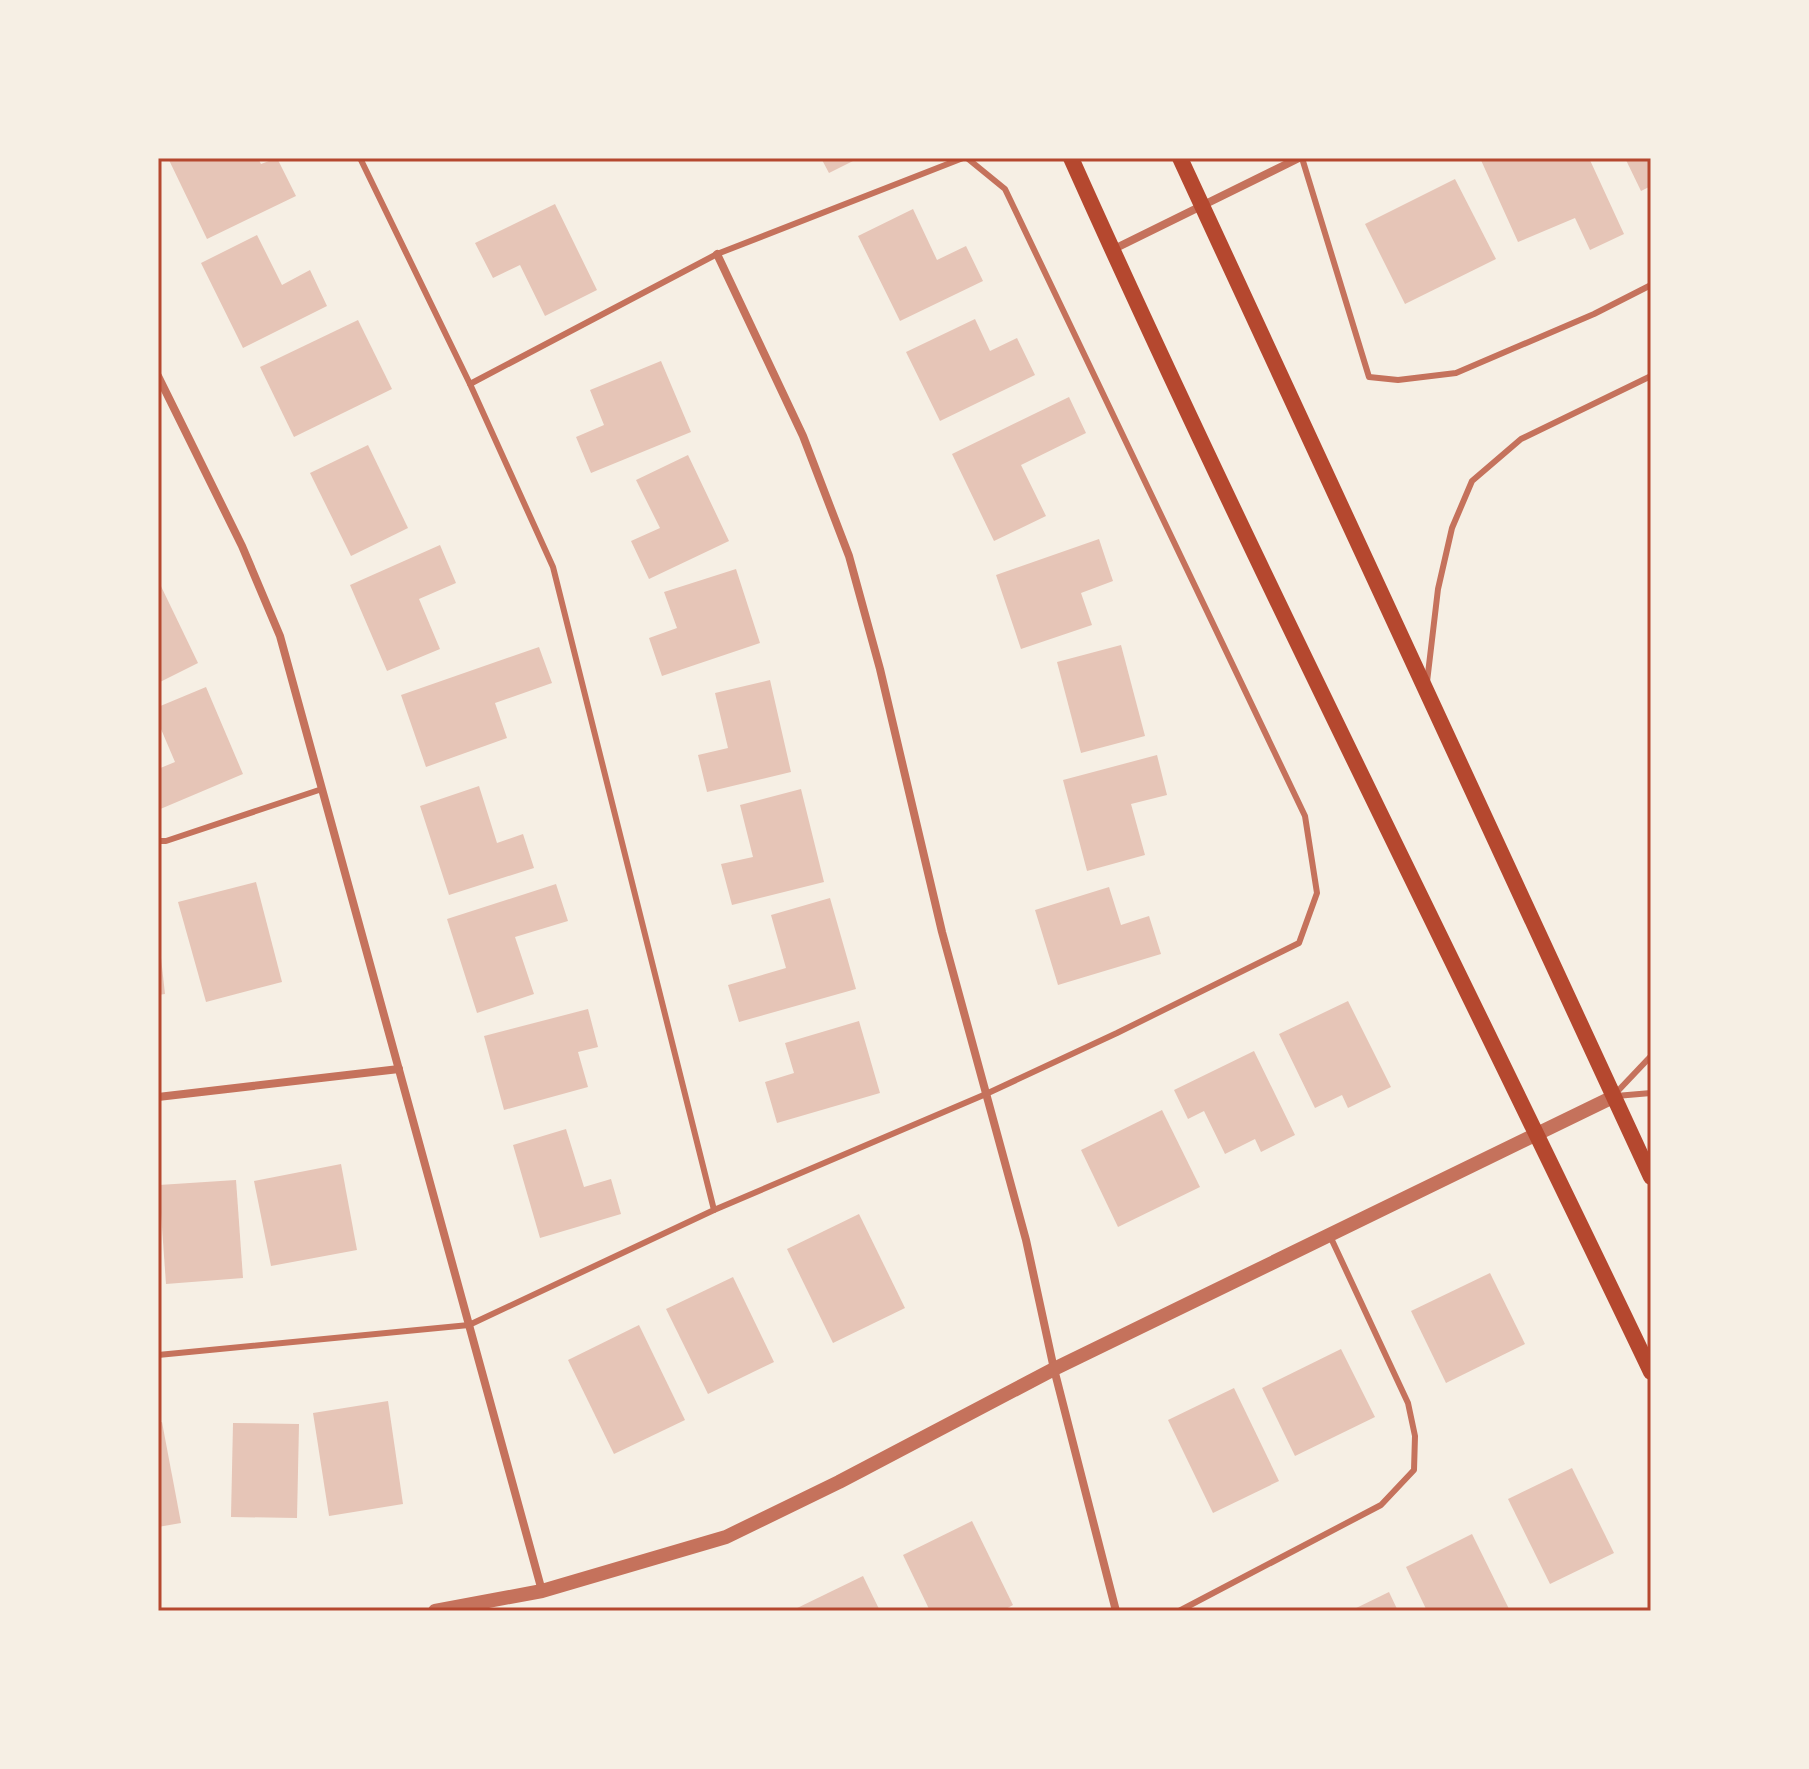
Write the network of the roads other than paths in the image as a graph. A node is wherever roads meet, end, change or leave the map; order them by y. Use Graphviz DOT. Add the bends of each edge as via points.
graph roads {
  1 [pos="360,158"];
  2 [pos="965,158"];
  3 [pos="1071,158"];
  4 [pos="1180,158"];
  5 [pos="1300,158"];
  6 [pos="1202,205"];
  7 [pos="1112,250"];
  8 [pos="717,254"];
  9 [pos="1651,285"];
  10 [pos="158,376"];
  11 [pos="1651,376"];
  12 [pos="470,384"];
  13 [pos="1426,689"];
  14 [pos="322,789"];
  15 [pos="158,841"];
  16 [pos="1651,1056"];
  17 [pos="399,1069"];
  18 [pos="1651,1093"];
  19 [pos="986,1094"];
  20 [pos="158,1097"];
  21 [pos="1613,1097"];
  22 [pos="1537,1132"];
  23 [pos="1651,1177"];
  24 [pos="714,1210"];
  25 [pos="1329,1234"];
  26 [pos="469,1325"];
  27 [pos="158,1355"];
  28 [pos="1054,1369"];
  29 [pos="1651,1372"];
  30 [pos="542,1591"];
  31 [pos="435,1611"];
  32 [pos="1116,1611"];
  33 [pos="1179,1611"];
  1 -- 12 [label="lane"];
  2 -- 8 [label="lane"];
  2 -- 19 [label="lane" via="1005,189 1305,816 1317,893 1299,943"];
  3 -- 7 [label="main road"];
  4 -- 6 [label="main road"];
  5 -- 6 [label="street"];
  5 -- 9 [label="lane" via="1369,377 1398,380 1456,373"];
  6 -- 7 [label="street"];
  6 -- 13 [label="main road"];
  7 -- 22 [label="main road" via="1210,463"];
  8 -- 12 [label="lane"];
  8 -- 19 [label="street" via="803,436 849,556"];
  10 -- 14 [label="street" via="280,636"];
  11 -- 13 [label="lane" via="1521,439 1472,481 1452,528 1438,589"];
  12 -- 24 [label="lane" via="553,567"];
  13 -- 21 [label="main road"];
  14 -- 15 [label="lane"];
  14 -- 17 [label="street"];
  16 -- 21 [label="lane"];
  17 -- 20 [label="street"];
  17 -- 26 [label="street"];
  18 -- 21 [label="lane"];
  19 -- 24 [label="lane"];
  19 -- 28 [label="street"];
  21 -- 22 [label="street"];
  21 -- 23 [label="main road"];
  22 -- 25 [label="street"];
  22 -- 29 [label="main road"];
  24 -- 26 [label="lane"];
  25 -- 28 [label="street"];
  25 -- 33 [label="lane" via="1408,1403 1415,1436 1414,1470 1381,1505"];
  26 -- 27 [label="lane"];
  26 -- 30 [label="street"];
  28 -- 30 [label="street" via="726,1537"];
  28 -- 32 [label="street"];
  30 -- 31 [label="street"];
}
